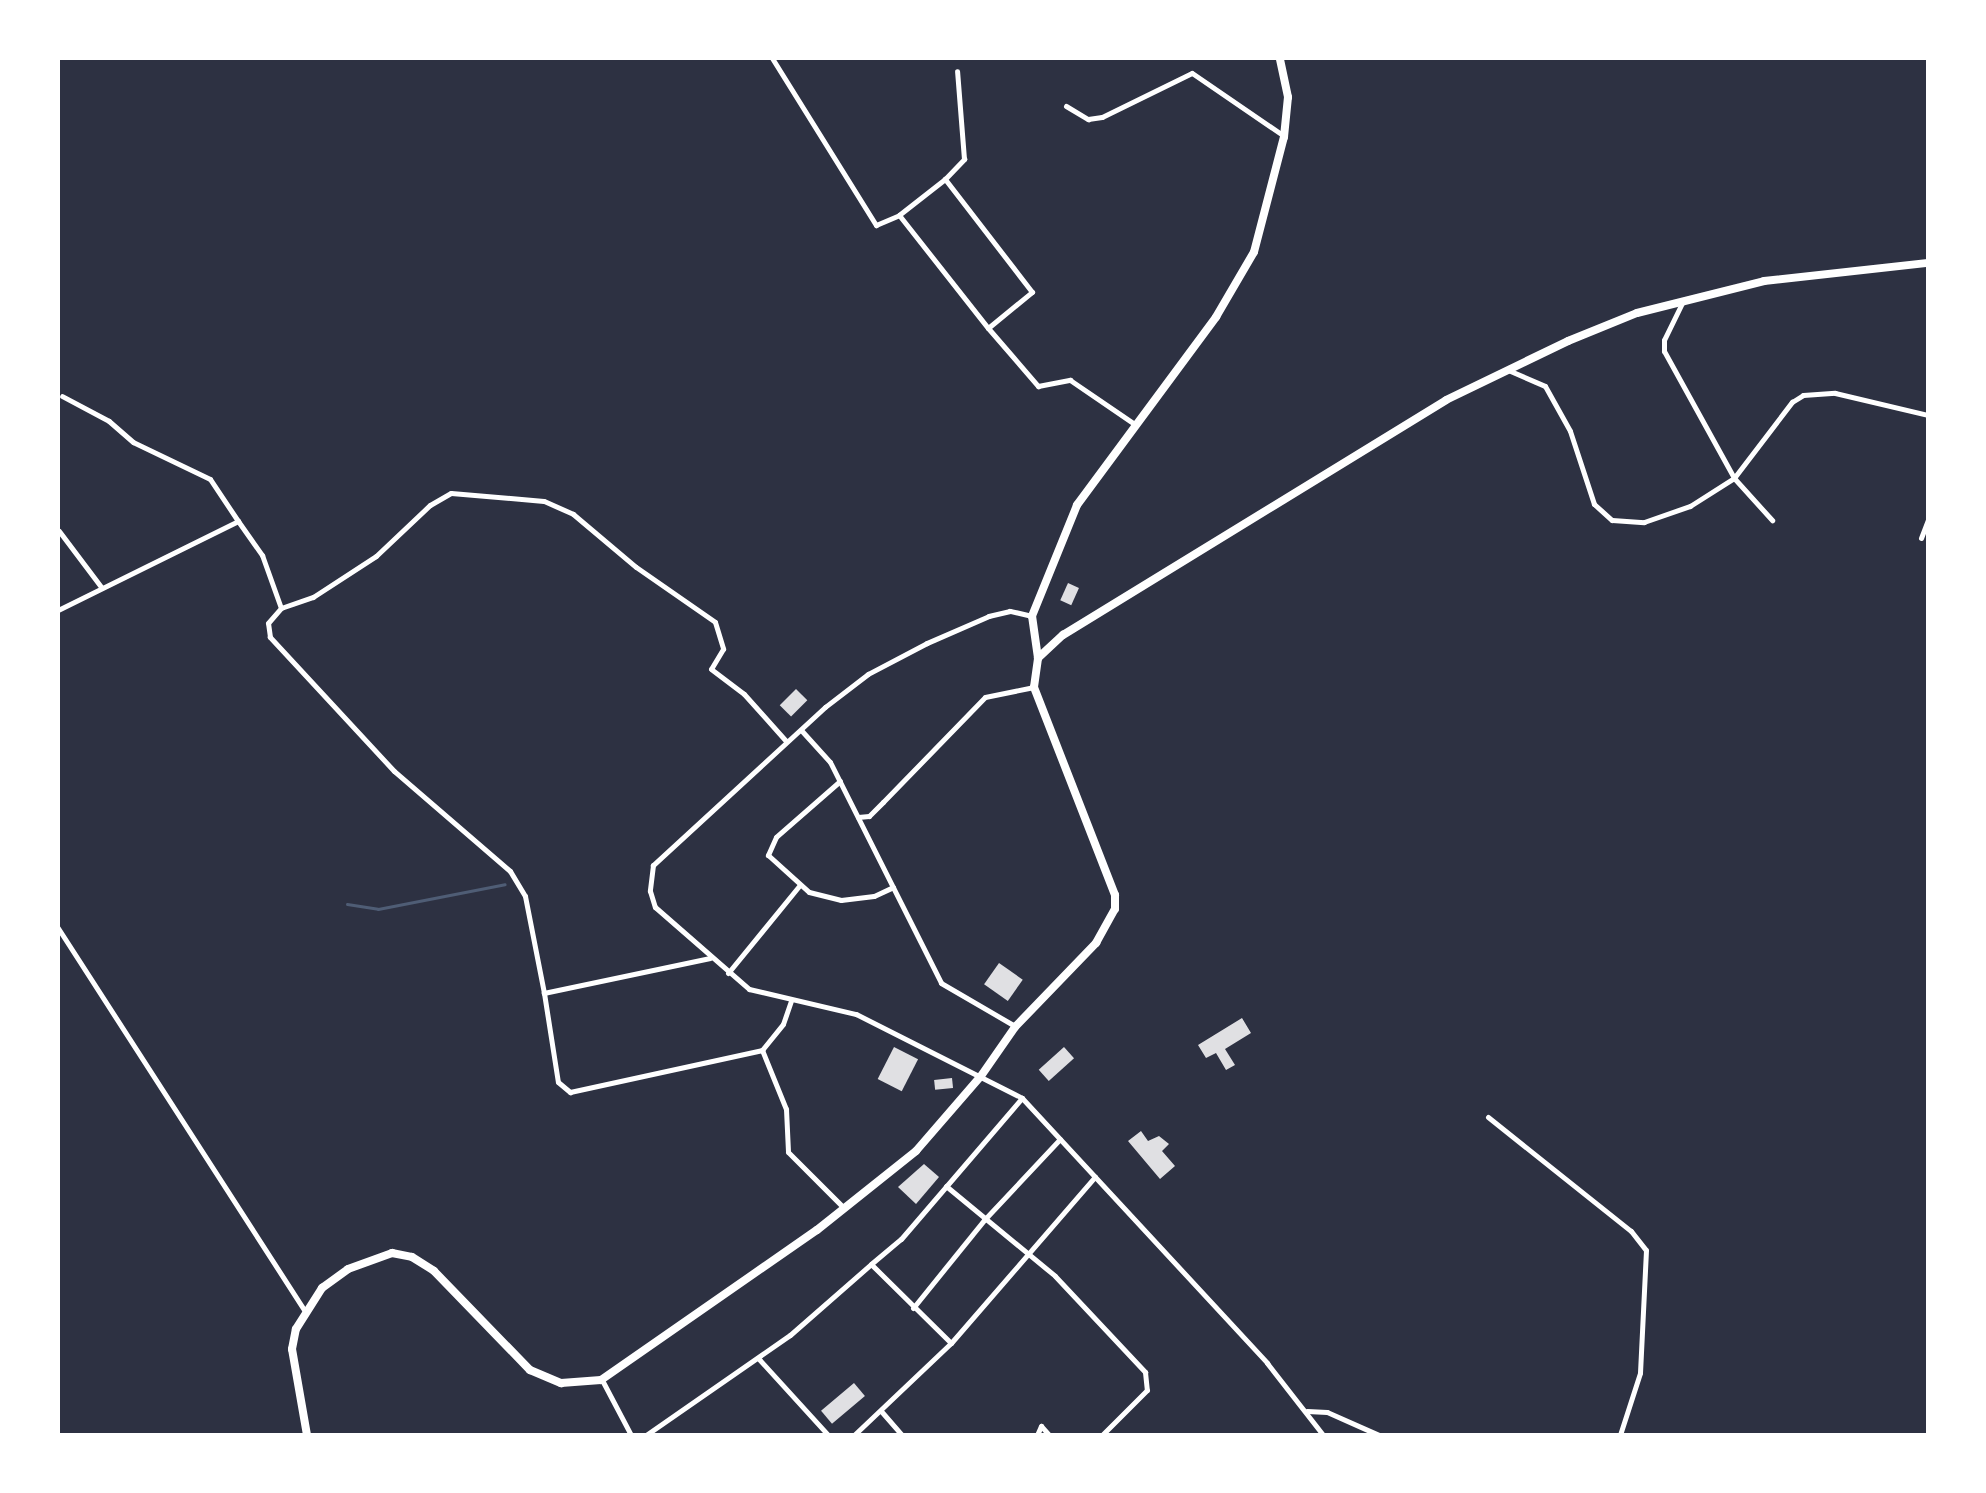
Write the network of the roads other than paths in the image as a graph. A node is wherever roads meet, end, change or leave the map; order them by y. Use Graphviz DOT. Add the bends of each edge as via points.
graph roads {
  1 [pos="772,58"];
  2 [pos="1280,58"];
  3 [pos="957,71"];
  4 [pos="1066,106"];
  5 [pos="1284,137"];
  6 [pos="945,179"];
  7 [pos="899,215"];
  8 [pos="1928,263"];
  9 [pos="1684,300"];
  10 [pos="988,328"];
  11 [pos="1505,369"];
  12 [pos="62,396"];
  13 [pos="1928,415"];
  14 [pos="1137,425"];
  15 [pos="1734,478"];
  16 [pos="1772,520"];
  17 [pos="1928,520"];
  18 [pos="238,521"];
  19 [pos="59,531"];
  20 [pos="1921,538"];
  21 [pos="102,588"];
  22 [pos="281,608"];
  23 [pos="58,610"];
  24 [pos="1032,616"];
  25 [pos="1038,658"];
  26 [pos="1034,687"];
  27 [pos="801,730"];
  28 [pos="786,741"];
  29 [pos="840,781"];
  30 [pos="858,817"];
  31 [pos="799,886"];
  32 [pos="893,887"];
  33 [pos="58,928"];
  34 [pos="710,958"];
  35 [pos="728,973"];
  36 [pos="544,993"];
  37 [pos="791,1001"];
  38 [pos="1015,1027"];
  39 [pos="762,1050"];
  40 [pos="981,1076"];
  41 [pos="1022,1098"];
  42 [pos="1488,1117"];
  43 [pos="1060,1139"];
  44 [pos="1095,1177"];
  45 [pos="946,1186"];
  46 [pos="845,1209"];
  47 [pos="984,1220"];
  48 [pos="1028,1254"];
  49 [pos="871,1264"];
  50 [pos="913,1308"];
  51 [pos="304,1310"];
  52 [pos="951,1343"];
  53 [pos="758,1358"];
  54 [pos="601,1380"];
  55 [pos="881,1411"];
  56 [pos="1307,1411"];
  57 [pos="307,1435"];
  58 [pos="631,1435"];
  59 [pos="646,1435"];
  60 [pos="828,1435"];
  61 [pos="854,1435"];
  62 [pos="902,1435"];
  63 [pos="1037,1435"];
  64 [pos="1049,1435"];
  65 [pos="1102,1435"];
  66 [pos="1323,1435"];
  67 [pos="1379,1435"];
  68 [pos="1620,1435"];
  1 -- 7 [label="street" via="876,225"];
  2 -- 5 [label="main road" via="1288,97"];
  3 -- 6 [label="street" via="964,159"];
  4 -- 5 [label="street" via="1088,119 1102,117 1192,73"];
  5 -- 14 [label="main road" via="1254,252 1216,317"];
  6 -- 7 [label="street"];
  6 -- 10 [label="street" via="1032,290"];
  7 -- 10 [label="street"];
  8 -- 9 [label="main road" via="1798,275"];
  9 -- 11 [label="main road" via="1637,313"];
  9 -- 15 [label="street" via="1664,340 1664,351"];
  10 -- 14 [label="street" via="1038,386 1070,380"];
  11 -- 15 [label="street" via="1545,386 1570,431 1594,504 1612,520 1644,522 1690,506"];
  11 -- 25 [label="main road" via="1213,542 1063,635"];
  12 -- 18 [label="street" via="109,421 133,442 210,479"];
  13 -- 15 [label="street" via="1835,393 1803,395"];
  14 -- 24 [label="main road" via="1077,505"];
  15 -- 16 [label="street"];
  17 -- 20 [label="street"];
  18 -- 21 [label="street"];
  18 -- 22 [label="street" via="262,555"];
  19 -- 21 [label="street"];
  21 -- 23 [label="street"];
  22 -- 28 [label="street" via="353,572 451,493 544,501 573,514 636,567 715,622 723,649 711,669 744,694"];
  22 -- 36 [label="street" via="271,617 270,637 311,685 403,780 510,871 525,896"];
  24 -- 25 [label="main road"];
  24 -- 27 [label="street" via="1010,611 989,616 927,643 868,674"];
  25 -- 26 [label="main road"];
  26 -- 30 [label="street" via="985,697 869,816"];
  26 -- 38 [label="main road" via="1115,895 1115,909 1096,943"];
  27 -- 28 [label="street"];
  27 -- 29 [label="street"];
  28 -- 34 [label="street" via="653,865 650,891 655,907"];
  29 -- 30 [label="street"];
  29 -- 31 [label="street" via="769,849 772,860"];
  30 -- 32 [label="street"];
  31 -- 32 [label="street" via="841,900 874,896"];
  31 -- 35 [label="street"];
  32 -- 38 [label="street" via="941,983"];
  33 -- 51 [label="street"];
  34 -- 35 [label="street"];
  34 -- 36 [label="street"];
  35 -- 37 [label="street" via="749,989"];
  36 -- 39 [label="street" via="558,1082 570,1092"];
  37 -- 39 [label="street" via="783,1024"];
  37 -- 40 [label="street" via="856,1014"];
  38 -- 40 [label="main road"];
  39 -- 46 [label="street" via="786,1109 788,1152"];
  40 -- 41 [label="street"];
  40 -- 46 [label="main road" via="916,1151"];
  41 -- 43 [label="street"];
  41 -- 45 [label="street"];
  42 -- 68 [label="street" via="1631,1231 1646,1250 1640,1373"];
  43 -- 44 [label="street"];
  43 -- 47 [label="street"];
  44 -- 48 [label="street"];
  44 -- 56 [label="street"];
  45 -- 47 [label="street"];
  45 -- 49 [label="street" via="901,1239"];
  46 -- 54 [label="main road"];
  47 -- 48 [label="street"];
  47 -- 50 [label="street"];
  48 -- 52 [label="street"];
  48 -- 65 [label="street" via="1145,1372 1147,1390"];
  49 -- 50 [label="street"];
  49 -- 53 [label="street"];
  50 -- 52 [label="street"];
  51 -- 54 [label="main road" via="348,1269 392,1253 412,1257 434,1271 530,1370 561,1383"];
  51 -- 57 [label="main road" via="292,1349"];
  52 -- 55 [label="street"];
  53 -- 59 [label="street"];
  53 -- 60 [label="street"];
  54 -- 58 [label="street"];
  55 -- 61 [label="street"];
  55 -- 62 [label="street"];
  56 -- 66 [label="street"];
  56 -- 67 [label="street" via="1327,1412"];
  63 -- 64 [label="street" via="1041,1426"];
}
